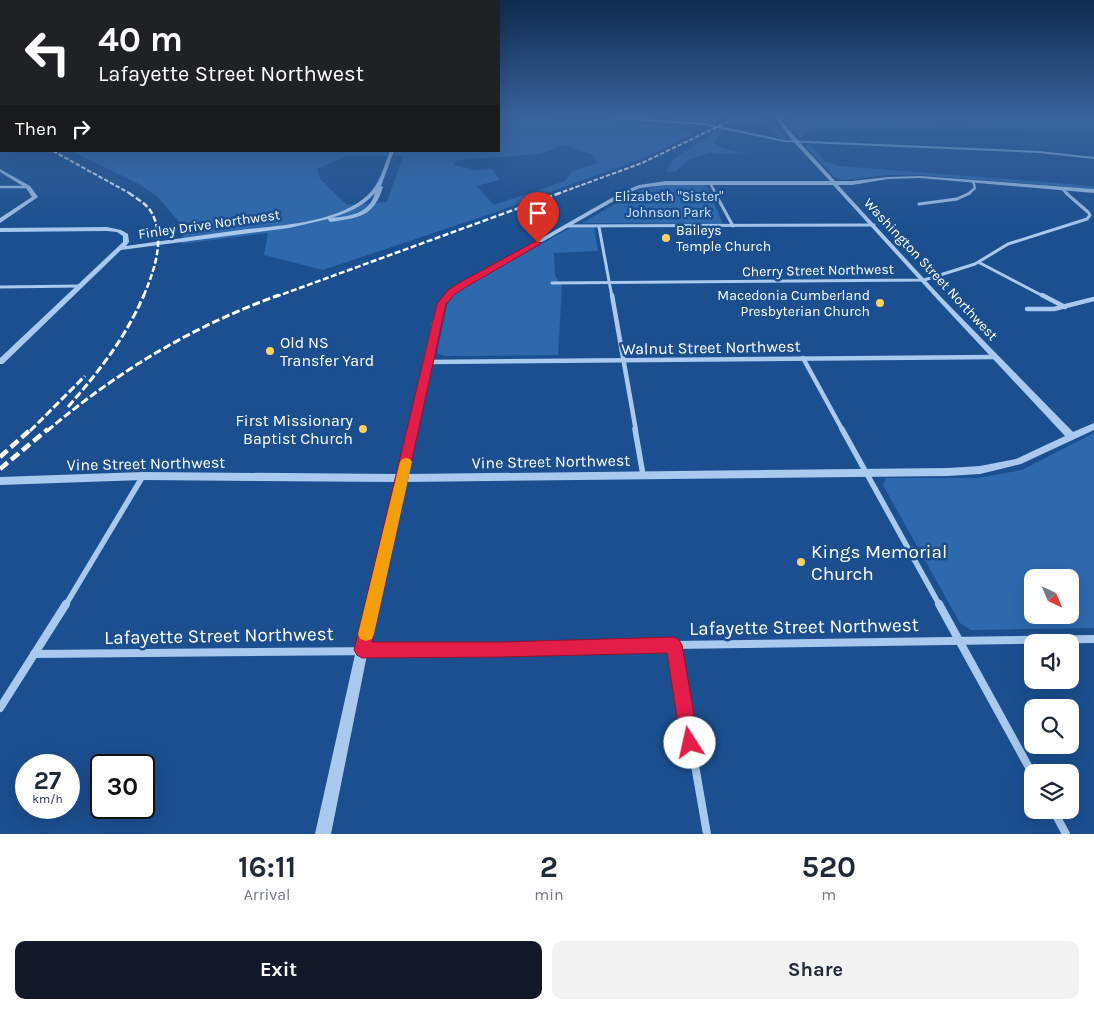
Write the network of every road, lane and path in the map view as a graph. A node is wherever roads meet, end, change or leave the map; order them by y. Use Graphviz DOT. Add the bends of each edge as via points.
graph roads {
  1 [pos="391,154"];
  2 [pos="808,154"];
  3 [pos="0,170"];
  4 [pos="973,181"];
  5 [pos="381,183"];
  6 [pos="710,183"];
  7 [pos="835,183"];
  8 [pos="0,187"];
  9 [pos="28,187"];
  10 [pos="1061,188"];
  11 [pos="1094,191"];
  12 [pos="919,204"];
  13 [pos="1092,216"];
  14 [pos="0,222"];
  15 [pos="300,224"];
  16 [pos="874,225"];
  17 [pos="566,226"];
  18 [pos="733,226"];
  19 [pos="598,227"];
  20 [pos="80,229"];
  21 [pos="0,230"];
  22 [pos="122,248"];
  23 [pos="980,263"];
  24 [pos="924,280"];
  25 [pos="552,283"];
  26 [pos="610,283"];
  27 [pos="80,286"];
  28 [pos="0,287"];
  29 [pos="1094,299"];
  30 [pos="1065,307"];
  31 [pos="1027,309"];
  32 [pos="995,357"];
  33 [pos="803,358"];
  34 [pos="624,360"];
  35 [pos="0,362"];
  36 [pos="428,362"];
  37 [pos="1094,426"];
  38 [pos="1072,437"];
  39 [pos="865,472"];
  40 [pos="643,475"];
  41 [pos="143,476"];
  42 [pos="402,478"];
  43 [pos="0,481"];
  44 [pos="1094,639"];
  45 [pos="959,640"];
  46 [pos="674,645"];
  47 [pos="362,650"];
  48 [pos="34,654"];
  49 [pos="0,708"];
  50 [pos="1027,764"];
  51 [pos="1058,819"];
  52 [pos="323,834"];
  53 [pos="707,834"];
  54 [pos="1066,834"];
  1 -- 5 [label="street, Finley Drive Northwest"];
  2 -- 7 [label="street, Washington Street Northwest"];
  3 -- 9 [label="street"];
  4 -- 7 [label="street" via="903,177"];
  4 -- 10 [label="street"];
  4 -- 12 [label="street" via="975,188 963,196"];
  5 -- 15 [label="street, Finley Drive Northwest" via="366,200 352,208"];
  5 -- 15 [label="street, Finley Drive Northwest" via="373,207 361,214"];
  6 -- 7 [label="street"];
  6 -- 17 [label="street" via="639,187"];
  6 -- 18 [label="street"];
  7 -- 16 [label="street, Washington Street Northwest"];
  8 -- 9 [label="street"];
  9 -- 14 [label="street" via="36,197"];
  10 -- 11 [label="street"];
  10 -- 13 [label="street, Cherry Street Northwest"];
  13 -- 23 [label="street, Cherry Street Northwest" via="996,249"];
  15 -- 22 [label="street, Finley Drive Northwest"];
  16 -- 18 [label="street"];
  16 -- 24 [label="street, Washington Street Northwest"];
  17 -- 19 [label="street"];
  17 -- 36 [label="street" via="462,285 446,298 436,323"];
  18 -- 19 [label="street"];
  19 -- 26 [label="street"];
  20 -- 21 [label="street"];
  20 -- 22 [label="street" via="122,232 126,236"];
  22 -- 27 [label="street"];
  23 -- 24 [label="street, Cherry Street Northwest"];
  23 -- 30 [label="street"];
  24 -- 26 [label="street, Cherry Street Northwest"];
  24 -- 32 [label="street, Washington Street Northwest"];
  25 -- 26 [label="street, Cherry Street Northwest"];
  26 -- 34 [label="street"];
  27 -- 28 [label="street"];
  27 -- 35 [label="street"];
  29 -- 30 [label="street"];
  30 -- 31 [label="street"];
  32 -- 33 [label="street, Walnut Street Northwest"];
  32 -- 38 [label="street, Washington Street Northwest"];
  33 -- 34 [label="street, Walnut Street Northwest"];
  33 -- 39 [label="street"];
  34 -- 36 [label="street, Walnut Street Northwest"];
  34 -- 40 [label="street"];
  36 -- 42 [label="street"];
  37 -- 38 [label="street, Vine Street Northwest"];
  38 -- 39 [label="street, Vine Street Northwest" via="1006,466 948,472"];
  39 -- 40 [label="street, Vine Street Northwest"];
  39 -- 45 [label="street"];
  40 -- 42 [label="street, Vine Street Northwest"];
  41 -- 42 [label="street, Vine Street Northwest"];
  41 -- 43 [label="street, Vine Street Northwest"];
  41 -- 48 [label="street"];
  42 -- 47 [label="street"];
  44 -- 45 [label="street, Lafayette Street Northwest"];
  45 -- 46 [label="street, Lafayette Street Northwest"];
  45 -- 50 [label="street"];
  46 -- 47 [label="street, Lafayette Street Northwest"];
  46 -- 53 [label="street"];
  47 -- 48 [label="street, Lafayette Street Northwest"];
  47 -- 52 [label="street"];
  48 -- 49 [label="street"];
  51 -- 54 [label="street"];
}
